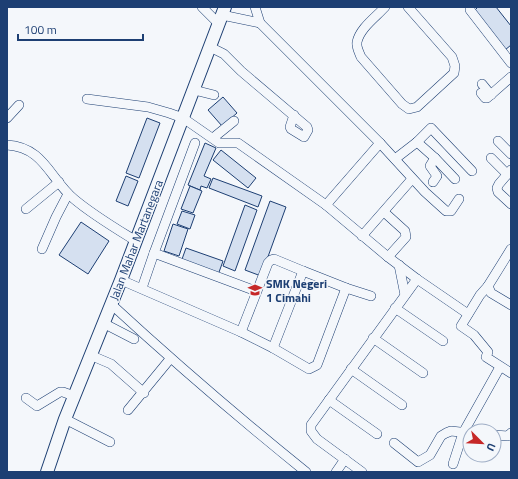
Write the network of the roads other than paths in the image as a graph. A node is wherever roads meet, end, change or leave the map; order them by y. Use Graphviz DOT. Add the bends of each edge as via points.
graph roads {
  1 [pos="202,7"];
  2 [pos="255,7"];
  3 [pos="386,7"];
  4 [pos="408,7"];
  5 [pos="470,7"];
  6 [pos="222,15"];
  7 [pos="260,22"];
  8 [pos="210,47"];
  9 [pos="511,63"];
  10 [pos="511,78"];
  11 [pos="482,84"];
  12 [pos="194,90"];
  13 [pos="481,93"];
  14 [pos="214,95"];
  15 [pos="491,95"];
  16 [pos="87,99"];
  17 [pos="19,105"];
  18 [pos="294,115"];
  19 [pos="7,118"];
  20 [pos="183,118"];
  21 [pos="234,121"];
  22 [pos="213,138"];
  23 [pos="498,141"];
  24 [pos="418,142"];
  25 [pos="380,143"];
  26 [pos="195,144"];
  27 [pos="7,145"];
  28 [pos="511,154"];
  29 [pos="435,158"];
  30 [pos="491,158"];
  31 [pos="395,159"];
  32 [pos="472,171"];
  33 [pos="509,172"];
  34 [pos="412,179"];
  35 [pos="455,179"];
  36 [pos="59,182"];
  37 [pos="433,182"];
  38 [pos="68,194"];
  39 [pos="459,199"];
  40 [pos="511,204"];
  41 [pos="326,205"];
  42 [pos="26,209"];
  43 [pos="384,212"];
  44 [pos="362,236"];
  45 [pos="136,241"];
  46 [pos="42,249"];
  47 [pos="511,249"];
  48 [pos="154,254"];
  49 [pos="388,257"];
  50 [pos="398,266"];
  51 [pos="302,271"];
  52 [pos="417,279"];
  53 [pos="121,280"];
  54 [pos="488,286"];
  55 [pos="142,288"];
  56 [pos="346,288"];
  57 [pos="256,291"];
  58 [pos="405,294"];
  59 [pos="371,296"];
  60 [pos="111,304"];
  61 [pos="511,305"];
  62 [pos="395,308"];
  63 [pos="468,314"];
  64 [pos="103,323"];
  65 [pos="241,332"];
  66 [pos="372,338"];
  67 [pos="134,339"];
  68 [pos="443,341"];
  69 [pos="273,348"];
  70 [pos="90,355"];
  71 [pos="170,359"];
  72 [pos="500,367"];
  73 [pos="351,369"];
  74 [pos="423,373"];
  75 [pos="511,373"];
  76 [pos="144,393"];
  77 [pos="74,396"];
  78 [pos="26,398"];
  79 [pos="329,400"];
  80 [pos="402,405"];
  81 [pos="128,410"];
  82 [pos="65,419"];
  83 [pos="471,423"];
  84 [pos="462,433"];
  85 [pos="511,433"];
  86 [pos="377,434"];
  87 [pos="502,436"];
  88 [pos="110,442"];
  89 [pos="462,443"];
  90 [pos="394,444"];
  91 [pos="345,459"];
  92 [pos="453,464"];
  93 [pos="49,471"];
  94 [pos="306,472"];
  95 [pos="336,472"];
  96 [pos="362,472"];
  1 -- 6 [label="street"];
  2 -- 7 [label="street"];
  3 -- 4 [label="street" via="363,30 356,43 357,49 402,104 409,109 417,107 454,73 456,66 452,57"];
  5 -- 9 [label="street"];
  6 -- 7 [label="street"];
  6 -- 8 [label="main road, Jalan Mahar Martanegara"];
  7 -- 25 [label="street"];
  8 -- 12 [label="main road, Jalan Mahar Martanegara"];
  8 -- 18 [label="street" via="224,54"];
  10 -- 15 [label="street"];
  11 -- 15 [label="street"];
  12 -- 14 [label="street"];
  12 -- 20 [label="main road, Jalan Mahar Martanegara"];
  13 -- 15 [label="street" via="485,98"];
  16 -- 20 [label="street" via="148,107"];
  17 -- 19 [label="street"];
  20 -- 22 [label="street"];
  20 -- 45 [label="main road, Jalan Mahar Martanegara"];
  21 -- 22 [label="street"];
  22 -- 41 [label="street" via="219,143 238,143"];
  23 -- 28 [label="street"];
  24 -- 29 [label="street"];
  24 -- 31 [label="street"];
  24 -- 32 [label="street" via="431,128"];
  25 -- 31 [label="street"];
  25 -- 41 [label="street"];
  26 -- 48 [label="street"];
  27 -- 36 [label="street" via="22,147 32,152"];
  29 -- 35 [label="street"];
  29 -- 37 [label="street" via="430,166 437,176"];
  30 -- 33 [label="street"];
  31 -- 34 [label="street"];
  33 -- 40 [label="street" via="497,188"];
  34 -- 39 [label="street" via="446,211 451,211"];
  34 -- 43 [label="street"];
  36 -- 38 [label="street"];
  36 -- 42 [label="street"];
  38 -- 45 [label="street"];
  38 -- 46 [label="street"];
  41 -- 44 [label="street"];
  43 -- 44 [label="street"];
  43 -- 49 [label="street" via="405,230 406,234"];
  44 -- 49 [label="street"];
  45 -- 53 [label="main road, Jalan Mahar Martanegara"];
  47 -- 54 [label="street"];
  48 -- 55 [label="street"];
  48 -- 57 [label="street"];
  49 -- 50 [label="street"];
  50 -- 52 [label="street"];
  50 -- 58 [label="street"];
  51 -- 56 [label="street"];
  51 -- 57 [label="street" via="271,260"];
  51 -- 69 [label="street"];
  52 -- 58 [label="street"];
  52 -- 63 [label="street"];
  53 -- 55 [label="street"];
  53 -- 60 [label="main road, Jalan Mahar Martanegara"];
  54 -- 61 [label="street" via="491,293"];
  54 -- 63 [label="street"];
  55 -- 65 [label="street"];
  56 -- 59 [label="street"];
  56 -- 69 [label="street" via="317,365 309,369"];
  57 -- 65 [label="street"];
  58 -- 62 [label="street"];
  60 -- 64 [label="main road, Jalan Mahar Martanegara"];
  60 -- 71 [label="street"];
  62 -- 66 [label="street"];
  62 -- 68 [label="street"];
  63 -- 72 [label="street" via="461,326 474,335 488,352 486,357"];
  64 -- 67 [label="street"];
  64 -- 70 [label="main road, Jalan Mahar Martanegara"];
  65 -- 69 [label="street"];
  66 -- 73 [label="street"];
  66 -- 74 [label="street"];
  70 -- 76 [label="street" via="111,364"];
  70 -- 77 [label="main road, Jalan Mahar Martanegara"];
  71 -- 76 [label="street"];
  71 -- 94 [label="street"];
  72 -- 75 [label="street"];
  72 -- 83 [label="street"];
  73 -- 79 [label="street"];
  73 -- 80 [label="street"];
  76 -- 81 [label="street"];
  77 -- 78 [label="street" via="60,392 37,406"];
  77 -- 82 [label="main road, Jalan Mahar Martanegara"];
  79 -- 86 [label="street"];
  79 -- 91 [label="street" via="310,428 317,439"];
  82 -- 88 [label="street"];
  82 -- 93 [label="main road, Jalan Mahar Martanegara"];
  84 -- 90 [label="street" via="451,432 441,436 430,455 418,462"];
  85 -- 87 [label="street" via="508,436"];
  89 -- 92 [label="street"];
  91 -- 95 [label="street"];
  91 -- 96 [label="street"];
}
